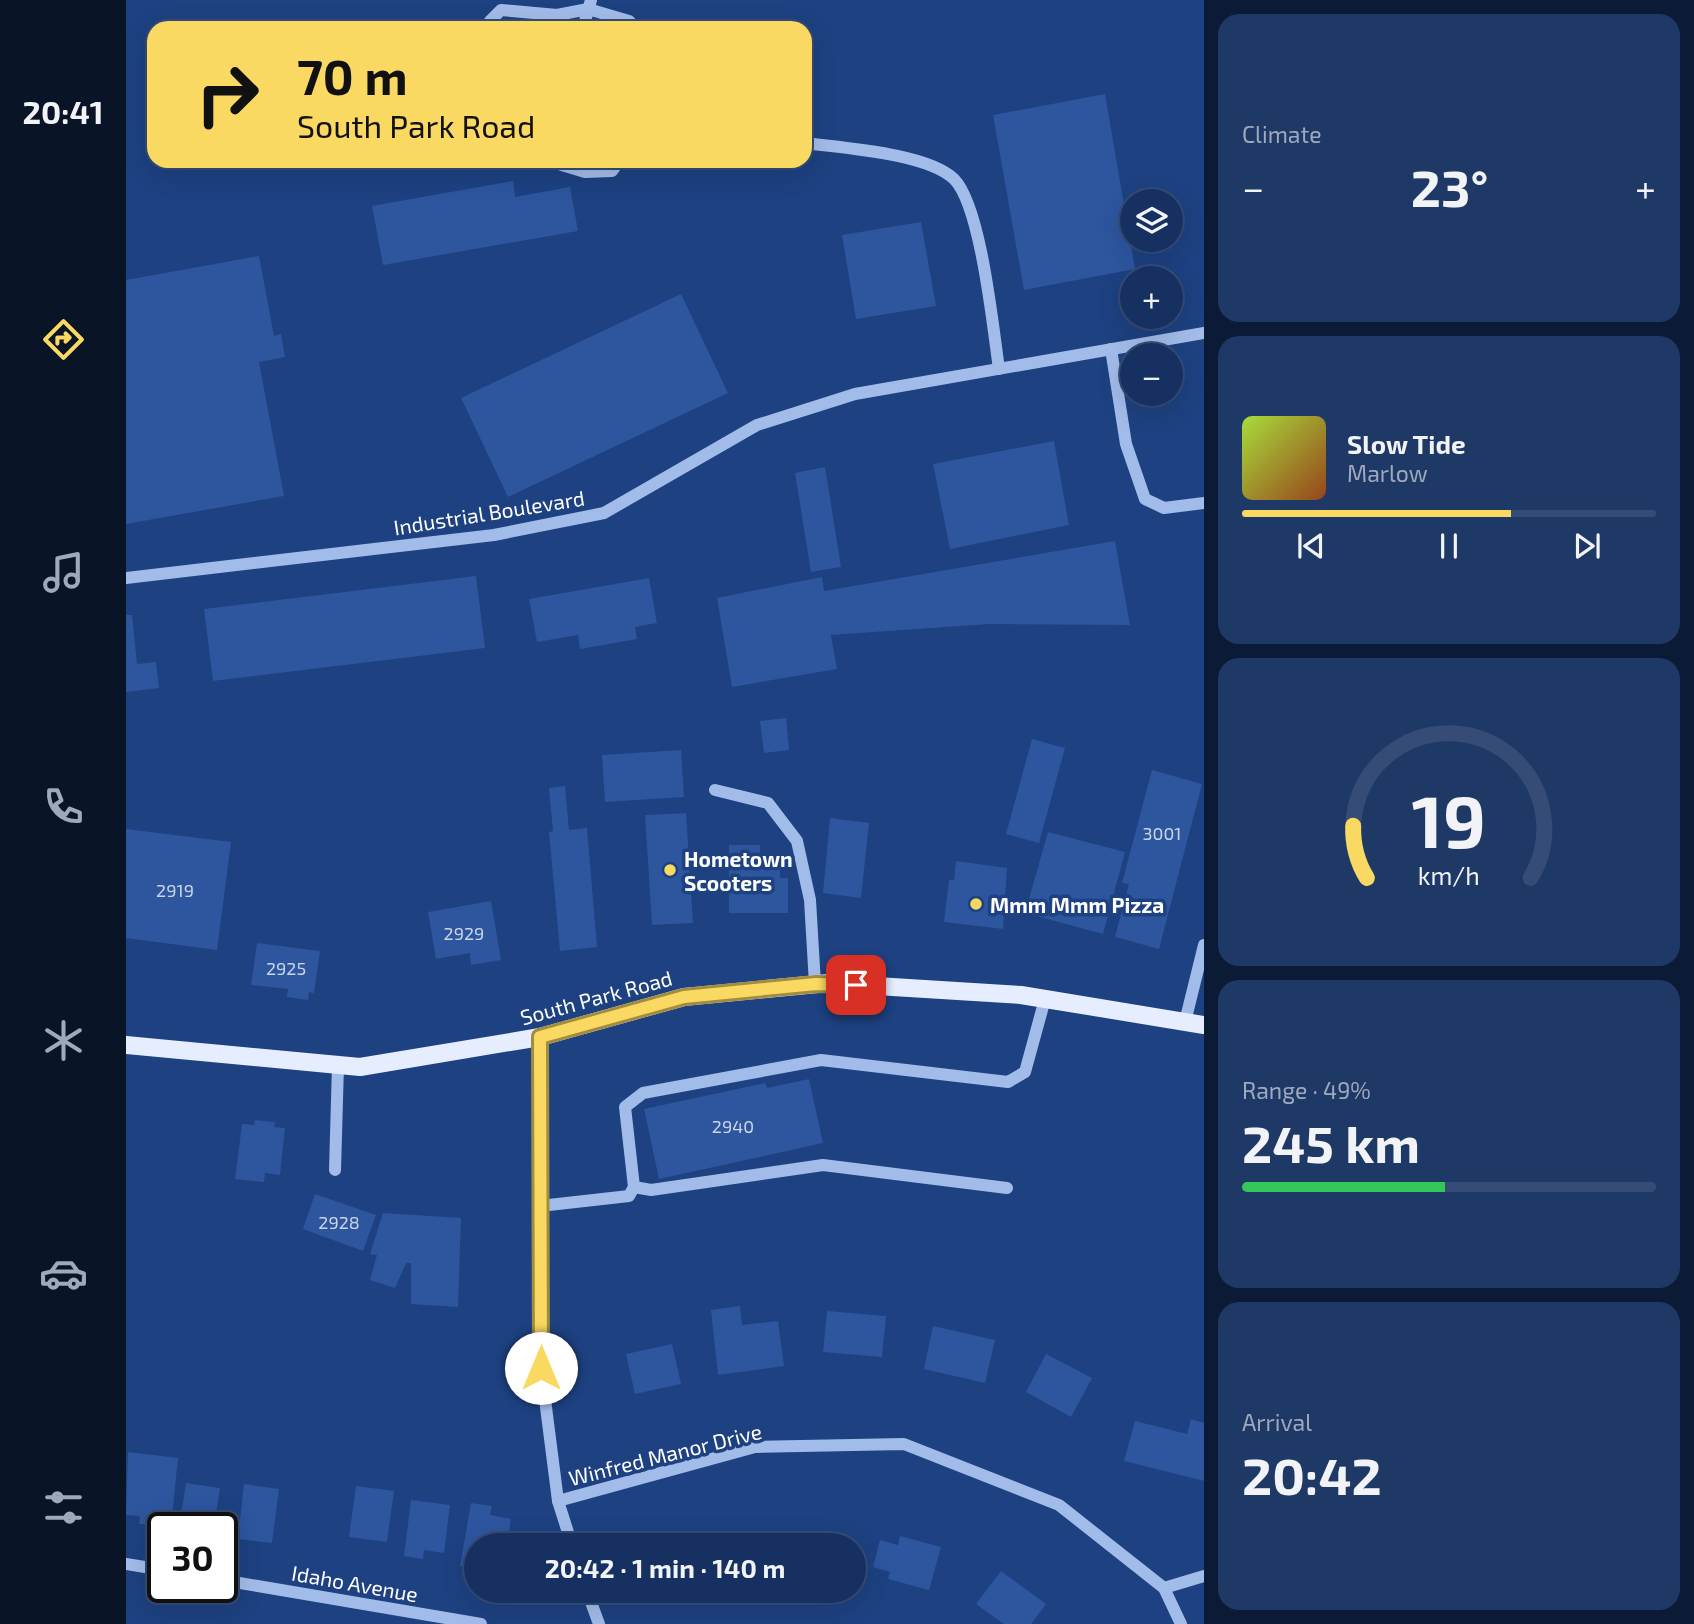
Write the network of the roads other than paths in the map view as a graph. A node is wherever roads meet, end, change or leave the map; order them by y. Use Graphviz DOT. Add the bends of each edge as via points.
graph roads {
  1 [pos="589,4"];
  2 [pos="490,21"];
  3 [pos="585,21"];
  4 [pos="629,21"];
  5 [pos="812,144"];
  6 [pos="573,168"];
  7 [pos="614,168"];
  8 [pos="1204,333"];
  9 [pos="1111,349"];
  10 [pos="999,369"];
  11 [pos="1204,503"];
  12 [pos="126,578"];
  13 [pos="715,790"];
  14 [pos="1204,945"];
  15 [pos="816,984"];
  16 [pos="1045,999"];
  17 [pos="1185,1022"];
  18 [pos="1204,1025"];
  19 [pos="540,1037"];
  20 [pos="126,1045"];
  21 [pos="338,1065"];
  22 [pos="335,1170"];
  23 [pos="634,1187"];
  24 [pos="1007,1188"];
  25 [pos="540,1206"];
  26 [pos="558,1501"];
  27 [pos="568,1533"];
  28 [pos="126,1564"];
  29 [pos="147,1567"];
  30 [pos="1204,1576"];
  31 [pos="238,1583"];
  32 [pos="1164,1588"];
  33 [pos="591,1603"];
  34 [pos="481,1624"];
  35 [pos="598,1624"];
  36 [pos="1181,1624"];
  1 -- 2 [label="street" via="557,15 501,10"];
  1 -- 3 [label="street"];
  1 -- 4 [label="street"];
  5 -- 10 [label="street" via="888,154 923,163 954,179 977,234"];
  6 -- 7 [label="street" via="585,172"];
  8 -- 9 [label="street, Industrial Boulevard"];
  9 -- 10 [label="street, Industrial Boulevard"];
  9 -- 11 [label="street" via="1126,444 1145,499 1164,508"];
  10 -- 12 [label="street, Industrial Boulevard" via="855,394 757,425 604,513 494,535"];
  13 -- 15 [label="street" via="768,803 797,841 810,900"];
  14 -- 17 [label="street"];
  15 -- 16 [label="main road, South Park Road"];
  15 -- 19 [label="main road, South Park Road" via="684,997"];
  16 -- 17 [label="main road, South Park Road"];
  16 -- 23 [label="street" via="1025,1072 1008,1082 821,1060 643,1093 625,1107"];
  17 -- 18 [label="main road, South Park Road"];
  19 -- 21 [label="main road, South Park Road" via="360,1066"];
  19 -- 25 [label="street"];
  20 -- 21 [label="main road, South Park Road"];
  21 -- 22 [label="street"];
  23 -- 24 [label="street" via="652,1190 823,1165"];
  23 -- 25 [label="street" via="629,1196"];
  25 -- 26 [label="street" via="541,1368"];
  26 -- 27 [label="street"];
  26 -- 32 [label="street, Winfred Manor Drive" via="755,1447 904,1444 1059,1505"];
  28 -- 29 [label="street"];
  30 -- 32 [label="street"];
  31 -- 34 [label="street, Idaho Avenue"];
  32 -- 36 [label="street, Winfred Manor Drive"];
  33 -- 35 [label="street"];
}
